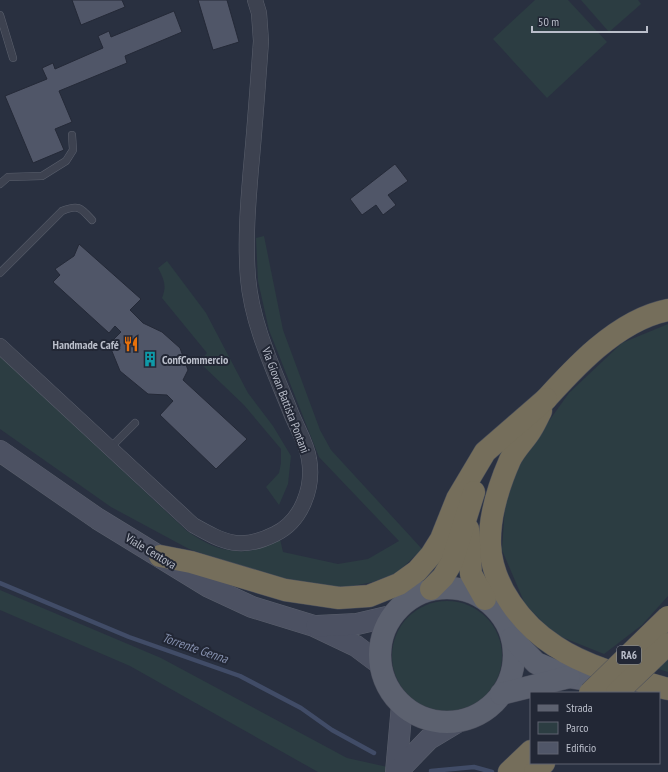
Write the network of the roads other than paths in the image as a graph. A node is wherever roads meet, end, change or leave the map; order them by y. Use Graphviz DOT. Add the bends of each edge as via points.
graph roads {
  1 [pos="255,0"];
  2 [pos="0,15"];
  3 [pos="13,58"];
  4 [pos="72,135"];
  5 [pos="0,184"];
  6 [pos="92,220"];
  7 [pos="0,273"];
  8 [pos="668,310"];
  9 [pos="0,346"];
  10 [pos="546,399"];
  11 [pos="135,423"];
  12 [pos="110,448"];
  13 [pos="0,451"];
  14 [pos="468,512"];
  15 [pos="160,556"];
  16 [pos="430,589"];
  17 [pos="485,599"];
  18 [pos="391,616"];
  19 [pos="668,617"];
  20 [pos="314,626"];
  21 [pos="512,638"];
  22 [pos="668,644"];
  23 [pos="380,664"];
  24 [pos="569,677"];
  25 [pos="668,689"];
  26 [pos="591,692"];
  27 [pos="618,692"];
  28 [pos="668,693"];
  29 [pos="501,694"];
  30 [pos="402,705"];
  31 [pos="459,721"];
  32 [pos="530,752"];
  33 [pos="543,764"];
  34 [pos="396,772"];
  35 [pos="509,772"];
  36 [pos="535,772"];
  1 -- 12 [label="street, Via Giovan Battista Pontani" via="259,13 261,41 246,249 250,294 258,327 309,458 310,488 295,519 282,530 258,542 236,544 193,525"];
  2 -- 3 [label="lane"];
  4 -- 5 [label="lane" via="72,150 66,161 42,176 8,177"];
  6 -- 7 [label="lane" via="82,209 73,207 62,211"];
  8 -- 10 [label="highway" via="652,313 609,338"];
  9 -- 12 [label="street, Via Giovan Battista Pontani"];
  10 -- 14 [label="highway" via="482,474 472,495"];
  10 -- 15 [label="highway" via="485,452 456,499 441,538 417,571 399,584 375,594 339,598 285,590 190,562"];
  10 -- 25 [label="highway" via="532,429 511,458 491,525 490,546 504,592 534,631 556,647 582,661"];
  11 -- 12 [label="lane"];
  13 -- 15 [label="main road, Viale Centova" via="98,519"];
  14 -- 16 [label="highway" via="452,562"];
  14 -- 17 [label="highway" via="467,540 471,574"];
  15 -- 20 [label="main road, Viale Centova" via="209,587 252,607"];
  16 -- 17 [label="main road" via="449,587 468,591"];
  16 -- 18 [label="main road" via="415,595"];
  17 -- 21 [label="main road" via="506,623"];
  18 -- 20 [label="main road" via="357,624"];
  18 -- 23 [label="main road" via="380,647"];
  19 -- 26 [label="highway, RA6, bridge"];
  20 -- 23 [label="main road" via="356,646"];
  21 -- 24 [label="main road" via="536,663"];
  21 -- 29 [label="main road" via="514,658 510,677"];
  22 -- 27 [label="highway, RA6, bridge"];
  23 -- 30 [label="main road" via="391,693"];
  24 -- 28 [label="main road"];
  24 -- 29 [label="main road"];
  29 -- 31 [label="main road" via="485,710"];
  30 -- 31 [label="main road" via="419,716 438,722"];
  30 -- 34 [label="main road"];
  31 -- 34 [label="main road" via="429,739"];
  32 -- 35 [label="highway"];
  33 -- 36 [label="highway"];
}
